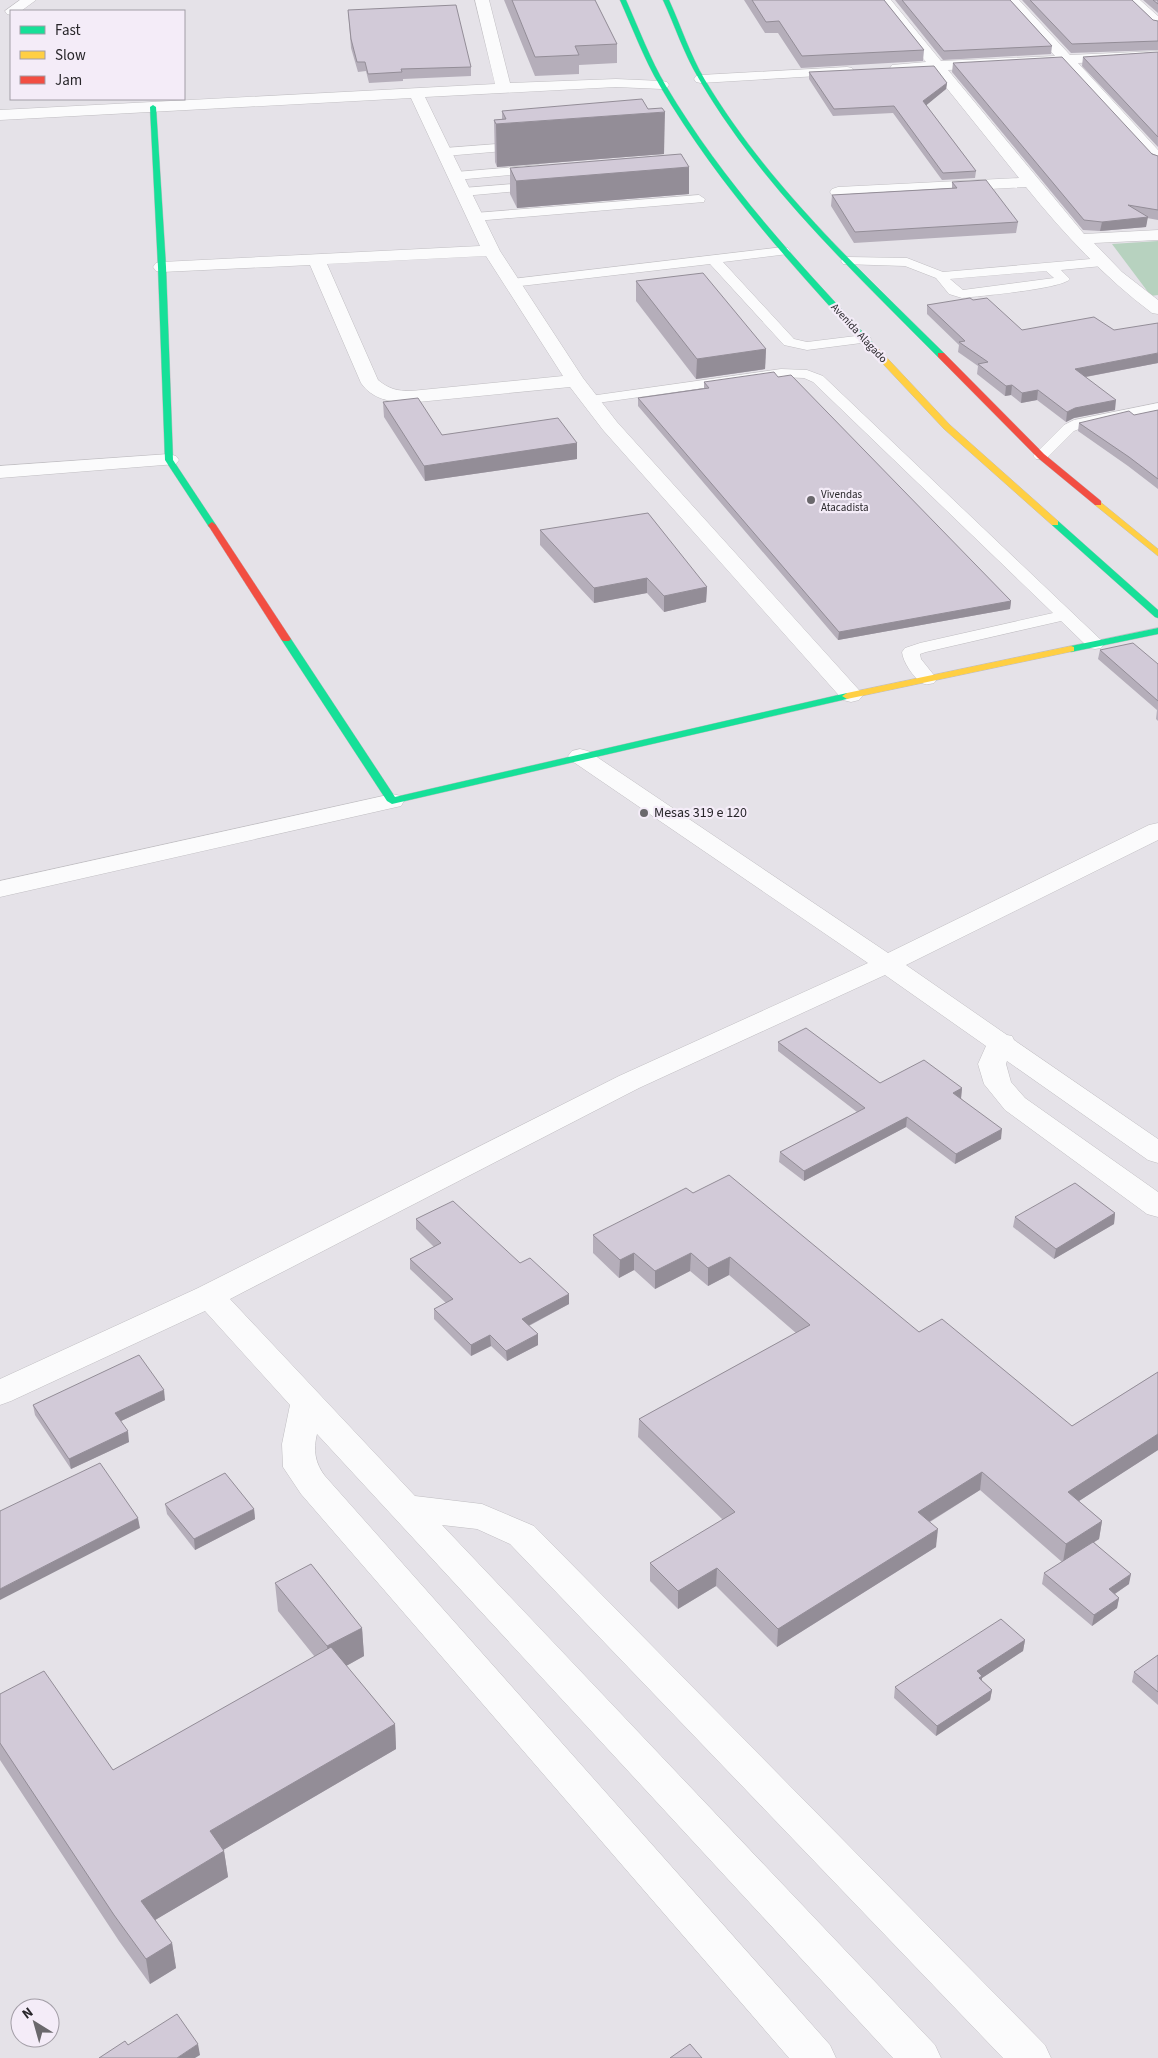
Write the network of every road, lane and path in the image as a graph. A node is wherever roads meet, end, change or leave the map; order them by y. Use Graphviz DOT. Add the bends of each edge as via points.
graph roads {
  1 [pos="29,0"];
  2 [pos="482,0"];
  3 [pos="884,0"];
  4 [pos="1011,0"];
  5 [pos="1132,0"];
  6 [pos="663,1"];
  7 [pos="624,2"];
  8 [pos="638,3"];
  9 [pos="14,10"];
  10 [pos="1158,24"];
  11 [pos="1158,55"];
  12 [pos="1067,60"];
  13 [pos="937,66"];
  14 [pos="878,69"];
  15 [pos="858,70"];
  16 [pos="701,79"];
  17 [pos="660,80"];
  18 [pos="504,88"];
  19 [pos="416,93"];
  20 [pos="154,107"];
  21 [pos="0,115"];
  22 [pos="540,144"];
  23 [pos="445,152"];
  24 [pos="1158,159"];
  25 [pos="552,168"];
  26 [pos="1031,182"];
  27 [pos="460,184"];
  28 [pos="552,185"];
  29 [pos="838,192"];
  30 [pos="699,199"];
  31 [pos="475,217"];
  32 [pos="1158,235"];
  33 [pos="1081,239"];
  34 [pos="491,251"];
  35 [pos="783,251"];
  36 [pos="713,259"];
  37 [pos="316,260"];
  38 [pos="848,260"];
  39 [pos="1102,262"];
  40 [pos="162,267"];
  41 [pos="1050,267"];
  42 [pos="944,277"];
  43 [pos="512,283"];
  44 [pos="1156,306"];
  45 [pos="864,339"];
  46 [pos="575,381"];
  47 [pos="590,400"];
  48 [pos="1158,407"];
  49 [pos="1041,456"];
  50 [pos="168,460"];
  51 [pos="0,472"];
  52 [pos="1158,553"];
  53 [pos="1065,615"];
  54 [pos="1158,615"];
  55 [pos="1158,631"];
  56 [pos="1095,644"];
  57 [pos="928,679"];
  58 [pos="851,695"];
  59 [pos="580,756"];
  60 [pos="392,801"];
  61 [pos="1158,830"];
  62 [pos="0,889"];
  63 [pos="887,964"];
  64 [pos="1002,1042"];
  65 [pos="1158,1153"];
  66 [pos="1158,1207"];
  67 [pos="209,1296"];
  68 [pos="0,1393"];
  69 [pos="307,1402"];
  70 [pos="406,1508"];
  71 [pos="815,2058"];
  72 [pos="920,2058"];
  73 [pos="1030,2058"];
  1 -- 9 [label="street"];
  2 -- 18 [label="street"];
  3 -- 13 [label="street"];
  4 -- 12 [label="street"];
  5 -- 10 [label="street"];
  6 -- 16 [label="main road"];
  7 -- 8 [label="main road"];
  7 -- 17 [label="main road, Avenida Alagado"];
  11 -- 12 [label="street"];
  12 -- 13 [label="street"];
  12 -- 24 [label="street"];
  13 -- 14 [label="street"];
  13 -- 26 [label="street"];
  15 -- 16 [label="street"];
  16 -- 38 [label="main road" via="762,168"];
  17 -- 18 [label="street"];
  17 -- 35 [label="main road, Avenida Alagado" via="708,157"];
  18 -- 19 [label="street"];
  19 -- 20 [label="street"];
  19 -- 23 [label="street"];
  20 -- 21 [label="street"];
  20 -- 40 [label="main road"];
  22 -- 23 [label="lane"];
  23 -- 27 [label="street"];
  25 -- 27 [label="lane"];
  26 -- 29 [label="street"];
  26 -- 33 [label="street"];
  27 -- 28 [label="lane"];
  27 -- 31 [label="street"];
  30 -- 31 [label="lane"];
  31 -- 34 [label="street"];
  32 -- 33 [label="street"];
  33 -- 39 [label="street"];
  34 -- 37 [label="street"];
  34 -- 43 [label="street"];
  35 -- 36 [label="lane"];
  35 -- 45 [label="main road, Avenida Alagado"];
  36 -- 43 [label="lane"];
  36 -- 45 [label="lane" via="789,342 807,346"];
  37 -- 40 [label="street"];
  37 -- 46 [label="street" via="370,383 380,392 418,396"];
  38 -- 42 [label="lane" via="907,262"];
  38 -- 49 [label="main road"];
  39 -- 41 [label="lane"];
  39 -- 44 [label="street"];
  40 -- 50 [label="main road"];
  41 -- 42 [label="lane"];
  41 -- 42 [label="lane" via="1063,278 962,294 954,291"];
  43 -- 46 [label="street"];
  45 -- 54 [label="main road, Avenida Alagado" via="947,427"];
  46 -- 47 [label="street"];
  47 -- 53 [label="lane" via="781,373 807,374 818,379"];
  47 -- 58 [label="street"];
  48 -- 49 [label="lane" via="1079,423 1069,428"];
  49 -- 52 [label="main road"];
  50 -- 51 [label="street"];
  50 -- 60 [label="main road"];
  53 -- 56 [label="lane"];
  53 -- 57 [label="lane" via="911,652 912,660"];
  55 -- 56 [label="main road"];
  56 -- 57 [label="main road"];
  57 -- 58 [label="main road"];
  58 -- 59 [label="main road"];
  59 -- 60 [label="main road"];
  59 -- 63 [label="street"];
  60 -- 62 [label="street"];
  61 -- 63 [label="street"];
  63 -- 64 [label="street"];
  63 -- 67 [label="street" via="629,1082"];
  64 -- 65 [label="street"];
  64 -- 66 [label="street" via="992,1064 998,1084 1016,1104"];
  67 -- 68 [label="street"];
  67 -- 69 [label="street"];
  69 -- 70 [label="street"];
  69 -- 71 [label="street" via="298,1444 300,1467 313,1484"];
  70 -- 72 [label="street"];
  70 -- 73 [label="street" via="482,1517 522,1535"];
}
